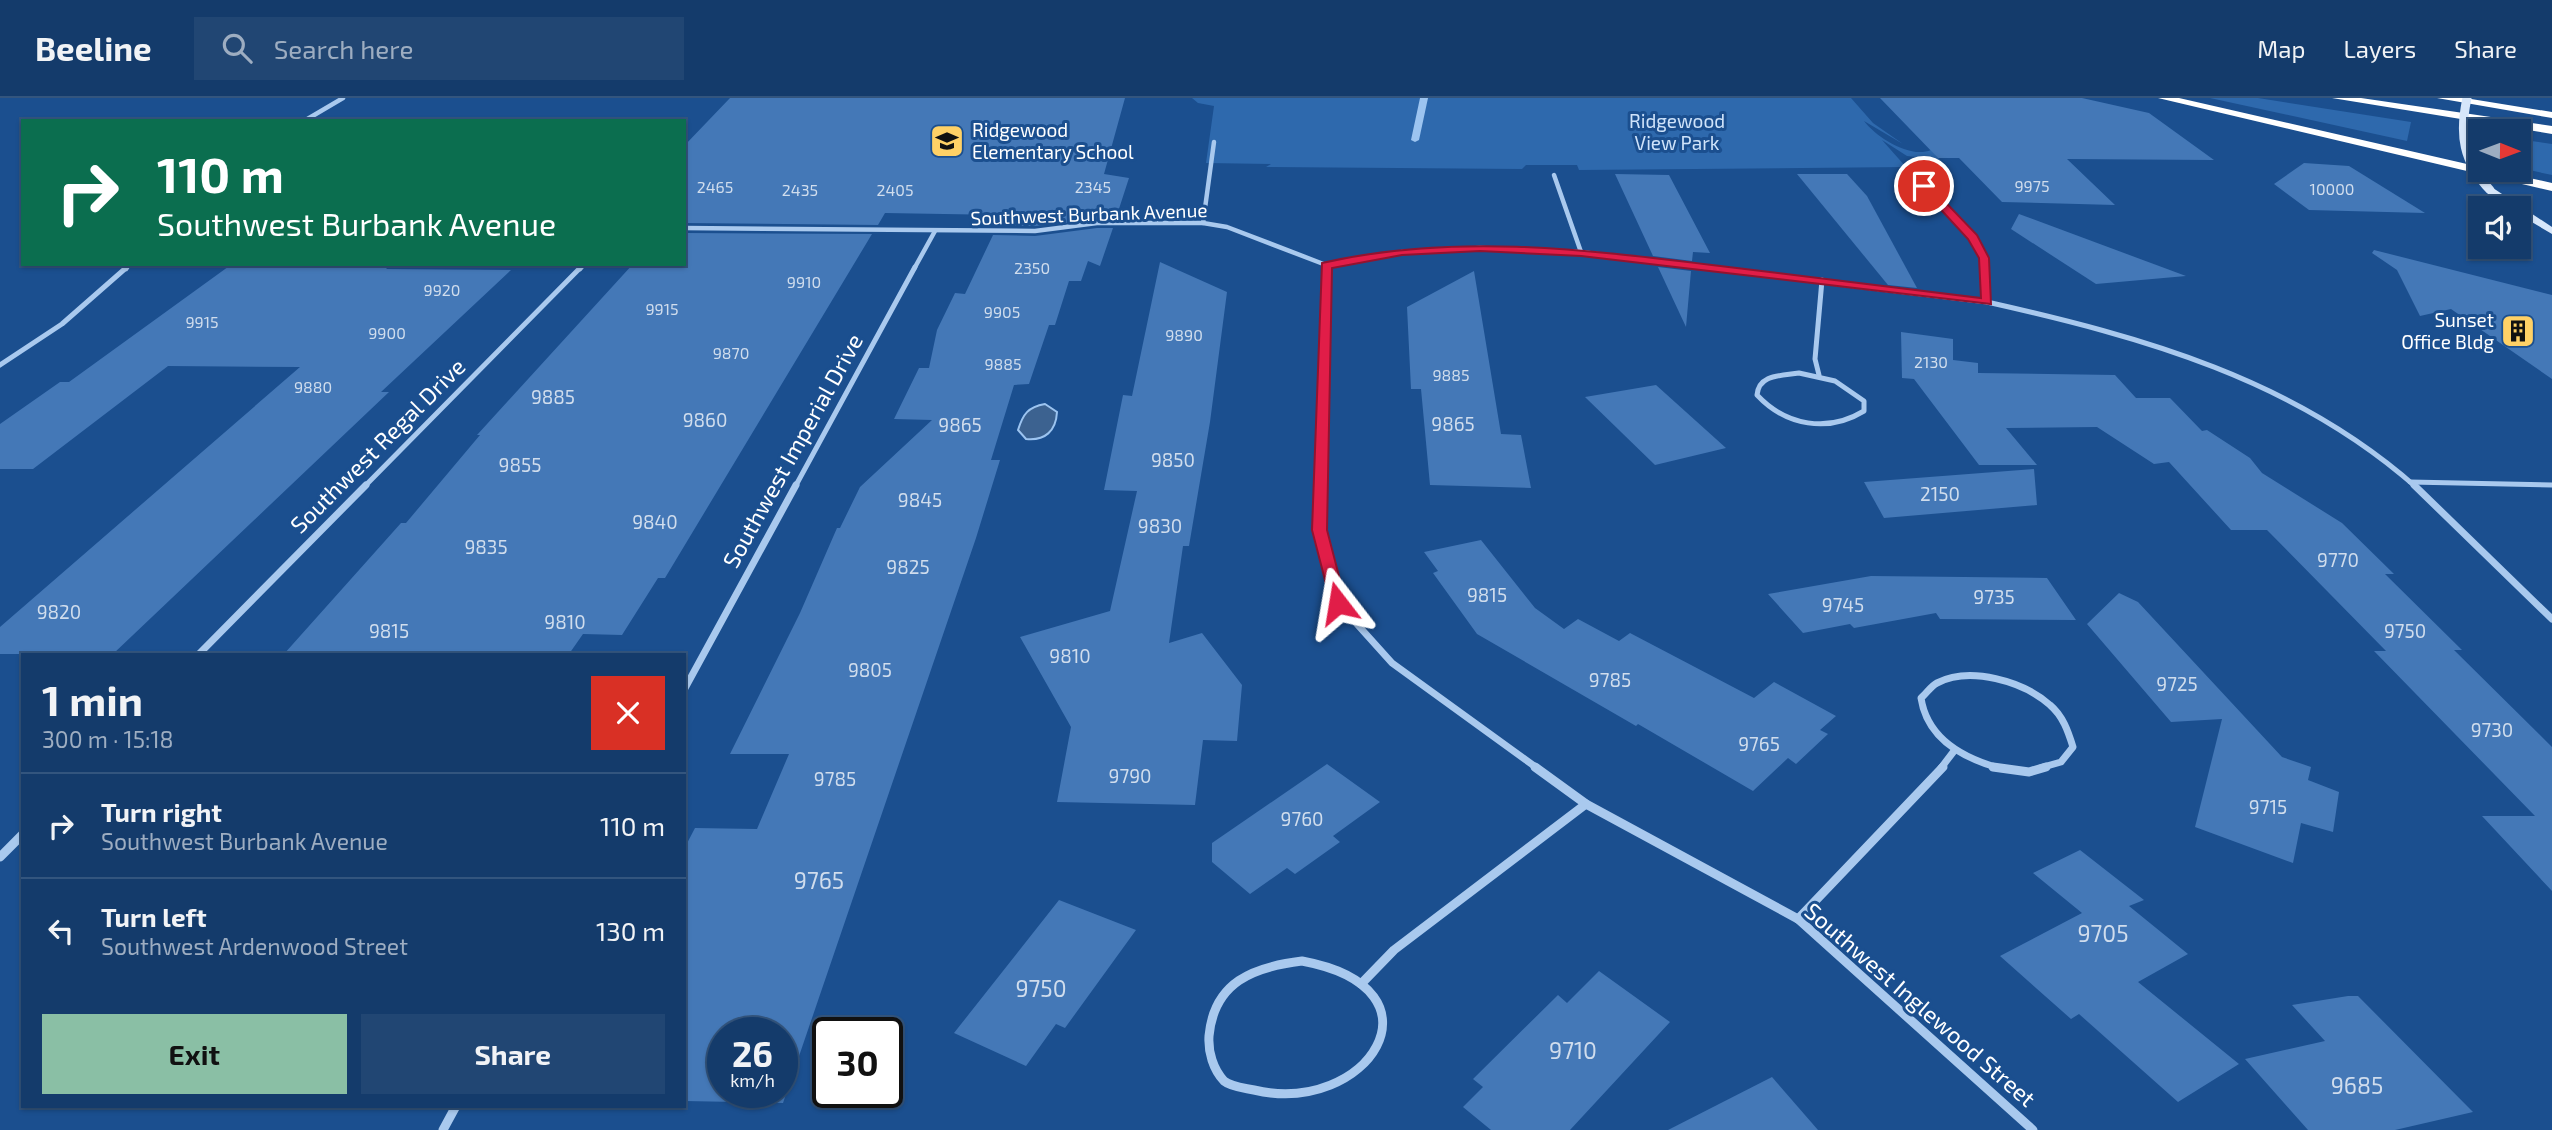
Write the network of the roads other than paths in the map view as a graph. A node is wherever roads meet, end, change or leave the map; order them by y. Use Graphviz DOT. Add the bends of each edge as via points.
graph roads {
  1 [pos="343,98"];
  2 [pos="2164,98"];
  3 [pos="2338,98"];
  4 [pos="2443,98"];
  5 [pos="2467,98"];
  6 [pos="2498,98"];
  7 [pos="2552,106"];
  8 [pos="2552,115"];
  9 [pos="307,119"];
  10 [pos="2552,130"];
  11 [pos="1214,142"];
  12 [pos="1908,169"];
  13 [pos="1554,174"];
  14 [pos="2552,187"];
  15 [pos="2499,196"];
  16 [pos="2531,217"];
  17 [pos="1203,223"];
  18 [pos="686,228"];
  19 [pos="2552,230"];
  20 [pos="935,231"];
  21 [pos="1581,252"];
  22 [pos="1326,265"];
  23 [pos="128,266"];
  24 [pos="582,266"];
  25 [pos="1822,280"];
  26 [pos="1987,302"];
  27 [pos="0,365"];
  28 [pos="1819,375"];
  29 [pos="2410,482"];
  30 [pos="2552,485"];
  31 [pos="2552,619"];
  32 [pos="200,653"];
  33 [pos="686,686"];
  34 [pos="1954,751"];
  35 [pos="1586,804"];
  36 [pos="21,836"];
  37 [pos="0,857"];
  38 [pos="1798,919"];
  39 [pos="1361,984"];
  40 [pos="1379,1064"];
  41 [pos="1249,1102"];
  42 [pos="455,1108"];
  43 [pos="443,1130"];
  44 [pos="2033,1130"];
  1 -- 9 [label="street"];
  2 -- 14 [label="highway"];
  3 -- 10 [label="highway"];
  4 -- 8 [label="highway"];
  5 -- 15 [label="street, bridge" via="2461,140 2471,165"];
  6 -- 7 [label="highway"];
  11 -- 17 [label="street"];
  12 -- 26 [label="street" via="1973,238 1984,258"];
  13 -- 21 [label="street"];
  16 -- 19 [label="street"];
  17 -- 20 [label="street, Southwest Burbank Avenue"];
  17 -- 22 [label="street, Southwest Burbank Avenue" via="1227,227"];
  18 -- 20 [label="street, Southwest Burbank Avenue"];
  20 -- 33 [label="street, Southwest Imperial Drive"];
  21 -- 22 [label="street" via="1480,248 1402,252"];
  21 -- 25 [label="street"];
  22 -- 35 [label="street, Southwest Inglewood Street" via="1319,530 1338,603 1392,663"];
  23 -- 27 [label="street" via="62,324"];
  24 -- 32 [label="street, Southwest Regal Drive"];
  25 -- 26 [label="street"];
  25 -- 28 [label="street" via="1815,359"];
  26 -- 29 [label="street" via="2130,334 2221,368 2306,408 2381,457"];
  28 -- 28 [label="street" via="1766,378 1757,395 1777,414 1817,424 1846,422 1864,411 1864,401 1855,390"];
  29 -- 30 [label="street"];
  29 -- 31 [label="street"];
  34 -- 34 [label="street" via="2012,771 2040,770 2061,763 2073,747 2069,727 2053,707 2028,690 1973,675 1948,677 1930,685 1920,699 1921,716 1933,734"];
  34 -- 38 [label="street" via="1933,780"];
  35 -- 38 [label="street, Southwest Inglewood Street"];
  35 -- 39 [label="street" via="1394,950"];
  36 -- 37 [label="street"];
  38 -- 44 [label="street, Southwest Inglewood Street"];
  39 -- 40 [label="street" via="1381,1011 1386,1042"];
  39 -- 41 [label="street" via="1333,968 1301,961 1270,964 1241,977 1219,998 1209,1025 1209,1054 1224,1081"];
  42 -- 43 [label="street"];
}
